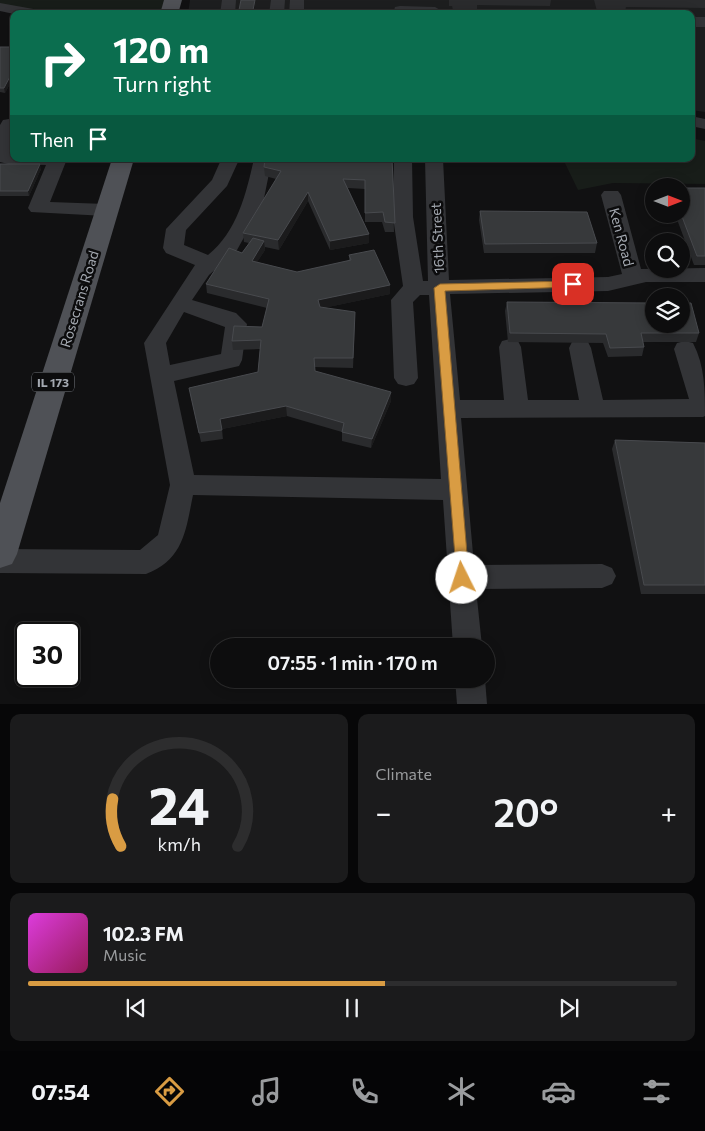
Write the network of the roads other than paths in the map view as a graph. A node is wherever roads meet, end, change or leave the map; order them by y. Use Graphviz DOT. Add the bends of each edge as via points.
graph roads {
  1 [pos="0,7"];
  2 [pos="435,8"];
  3 [pos="17,10"];
  4 [pos="400,10"];
  5 [pos="8,124"];
  6 [pos="10,159"];
  7 [pos="56,162"];
  8 [pos="122,162"];
  9 [pos="229,162"];
  10 [pos="261,162"];
  11 [pos="403,162"];
  12 [pos="434,162"];
  13 [pos="611,195"];
  14 [pos="106,210"];
  15 [pos="210,264"];
  16 [pos="705,275"];
  17 [pos="634,278"];
  18 [pos="414,288"];
  19 [pos="440,288"];
  20 [pos="179,303"];
  21 [pos="510,347"];
  22 [pos="580,348"];
  23 [pos="685,349"];
  24 [pos="162,375"];
  25 [pos="406,378"];
  26 [pos="593,408"];
  27 [pos="449,409"];
  28 [pos="517,409"];
  29 [pos="183,485"];
  30 [pos="455,490"];
  31 [pos="0,554"];
  32 [pos="0,561"];
  33 [pos="602,576"];
  34 [pos="462,578"];
  35 [pos="467,638"];
  36 [pos="471,688"];
  37 [pos="472,704"];
  1 -- 3 [label="street"];
  2 -- 4 [label="street"];
  5 -- 6 [label="street" via="0,146 1,155"];
  7 -- 14 [label="street" via="38,208"];
  8 -- 14 [label="main road, Rosecrans Road / IL 173"];
  9 -- 15 [label="street" via="220,182 176,229 173,248"];
  10 -- 15 [label="street" via="253,203 227,250"];
  11 -- 18 [label="street" via="403,217"];
  12 -- 19 [label="street, 16th Street"];
  13 -- 17 [label="street, Ken Road"];
  14 -- 31 [label="main road, Rosecrans Road / IL 173"];
  15 -- 20 [label="street" via="202,270"];
  16 -- 17 [label="street"];
  17 -- 19 [label="street" via="608,284"];
  18 -- 19 [label="street"];
  18 -- 25 [label="street" via="402,300"];
  19 -- 27 [label="street, 16th Street"];
  20 -- 24 [label="street" via="155,343"];
  20 -- 24 [label="street" via="228,318 236,324 231,360"];
  21 -- 28 [label="street"];
  22 -- 26 [label="street"];
  23 -- 26 [label="street" via="703,408"];
  24 -- 29 [label="street"];
  26 -- 28 [label="street"];
  27 -- 28 [label="street"];
  27 -- 30 [label="street, 16th Street"];
  29 -- 30 [label="street"];
  29 -- 32 [label="street" via="170,541 146,562"];
  30 -- 34 [label="street, 16th Street"];
  33 -- 34 [label="street"];
  34 -- 35 [label="street, 16th Street"];
  36 -- 37 [label="street"];
}
